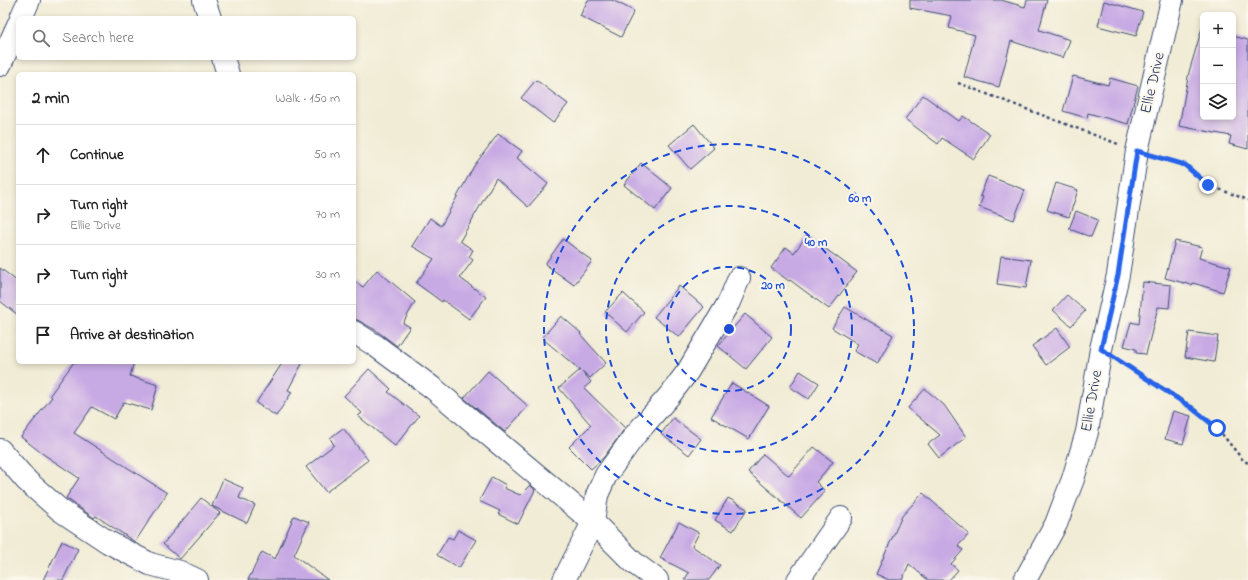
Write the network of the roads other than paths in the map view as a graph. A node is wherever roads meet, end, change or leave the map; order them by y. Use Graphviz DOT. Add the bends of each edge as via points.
graph roads {
  1 [pos="29,0"];
  2 [pos="204,0"];
  3 [pos="1172,0"];
  4 [pos="22,16"];
  5 [pos="209,16"];
  6 [pos="16,30"];
  7 [pos="224,60"];
  8 [pos="0,66"];
  9 [pos="227,72"];
  10 [pos="739,278"];
  11 [pos="356,333"];
  12 [pos="0,450"];
  13 [pos="841,518"];
  14 [pos="593,522"];
  15 [pos="146,572"];
  16 [pos="197,580"];
  17 [pos="564,580"];
  18 [pos="656,580"];
  19 [pos="798,580"];
  20 [pos="1025,580"];
  1 -- 4 [label="street"];
  2 -- 5 [label="street"];
  3 -- 20 [label="street, Ellie Drive" via="1137,151 1118,275 1101,349 1088,432 1056,524"];
  6 -- 8 [label="street"];
  7 -- 9 [label="street"];
  10 -- 14 [label="street" via="729,302 688,371 606,475 598,495"];
  11 -- 14 [label="street" via="434,389"];
  12 -- 15 [label="street" via="27,481 60,510 108,542"];
  13 -- 19 [label="street"];
  14 -- 17 [label="street"];
  14 -- 18 [label="street" via="633,562"];
  15 -- 16 [label="street" via="180,572"];
}
